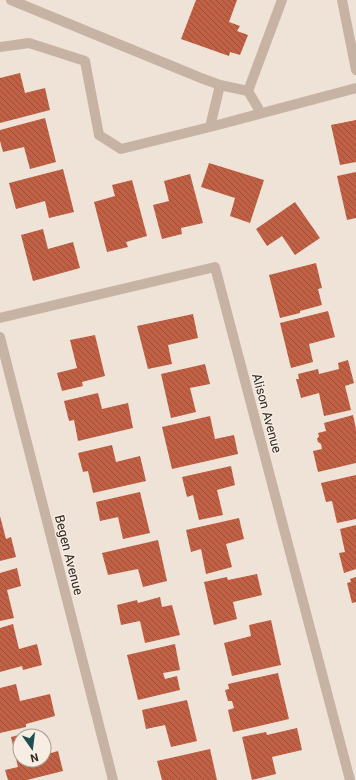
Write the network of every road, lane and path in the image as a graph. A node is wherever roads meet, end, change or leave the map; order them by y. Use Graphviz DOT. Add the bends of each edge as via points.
graph roads {
  1 [pos="11,0"];
  2 [pos="282,0"];
  3 [pos="342,0"];
  4 [pos="0,47"];
  5 [pos="356,70"];
  6 [pos="220,85"];
  7 [pos="356,88"];
  8 [pos="248,91"];
  9 [pos="261,113"];
  10 [pos="210,127"];
  11 [pos="0,318"];
  12 [pos="0,337"];
  13 [pos="114,780"];
  14 [pos="350,780"];
  1 -- 6 [label="street"];
  2 -- 8 [label="street"];
  3 -- 5 [label="street"];
  4 -- 10 [label="street" via="29,43 85,61 99,135 122,149"];
  6 -- 8 [label="street"];
  6 -- 10 [label="street"];
  7 -- 9 [label="street"];
  8 -- 9 [label="street"];
  9 -- 10 [label="street"];
  11 -- 14 [label="street, Alison Avenue" via="215,267"];
  12 -- 13 [label="street, Begen Avenue"];
}
